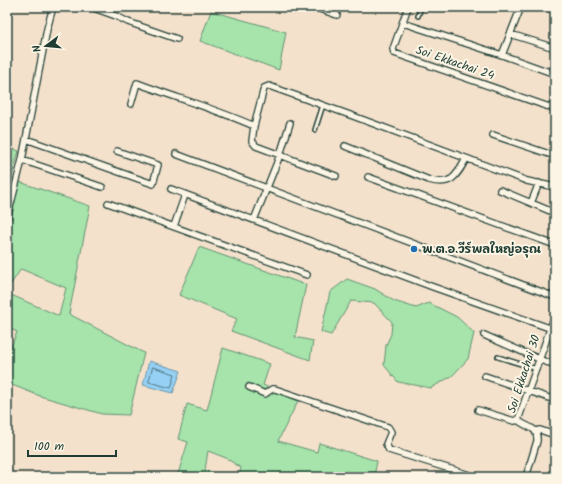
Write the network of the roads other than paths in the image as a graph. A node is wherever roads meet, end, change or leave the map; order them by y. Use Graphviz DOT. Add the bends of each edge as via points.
graph roads {
  1 [pos="53,7"];
  2 [pos="91,7"];
  3 [pos="314,7"];
  4 [pos="408,7"];
  5 [pos="421,7"];
  6 [pos="521,7"];
  7 [pos="547,7"];
  8 [pos="555,10"];
  9 [pos="337,15"];
  10 [pos="418,16"];
  11 [pos="403,23"];
  12 [pos="510,34"];
  13 [pos="177,40"];
  14 [pos="555,48"];
  15 [pos="502,55"];
  16 [pos="555,74"];
  17 [pos="131,104"];
  18 [pos="323,105"];
  19 [pos="555,109"];
  20 [pos="290,123"];
  21 [pos="254,126"];
  22 [pos="315,130"];
  23 [pos="493,135"];
  24 [pos="26,140"];
  25 [pos="345,146"];
  26 [pos="118,151"];
  27 [pos="176,154"];
  28 [pos="280,155"];
  29 [pos="555,156"];
  30 [pos="466,159"];
  31 [pos="22,160"];
  32 [pos="336,176"];
  33 [pos="368,177"];
  34 [pos="539,183"];
  35 [pos="555,187"];
  36 [pos="102,188"];
  37 [pos="267,188"];
  38 [pos="170,189"];
  39 [pos="500,190"];
  40 [pos="185,195"];
  41 [pos="108,203"];
  42 [pos="531,203"];
  43 [pos="555,213"];
  44 [pos="7,220"];
  45 [pos="254,220"];
  46 [pos="174,226"];
  47 [pos="555,245"];
  48 [pos="307,275"];
  49 [pos="555,297"];
  50 [pos="555,315"];
  51 [pos="553,329"];
  52 [pos="484,336"];
  53 [pos="498,356"];
  54 [pos="540,359"];
  55 [pos="555,364"];
  56 [pos="536,369"];
  57 [pos="484,376"];
  58 [pos="249,386"];
  59 [pos="529,391"];
  60 [pos="555,400"];
  61 [pos="478,410"];
  62 [pos="518,420"];
  63 [pos="536,431"];
  64 [pos="555,435"];
  65 [pos="476,477"];
  66 [pos="526,477"];
  1 -- 24 [label="street"];
  2 -- 13 [label="street"];
  3 -- 9 [label="street"];
  4 -- 11 [label="street, Soi Ekkachai 24"];
  5 -- 10 [label="lane"];
  6 -- 12 [label="street"];
  7 -- 8 [label="street"];
  11 -- 15 [label="street"];
  11 -- 19 [label="street, Soi Ekkachai 24" via="393,49 394,53"];
  12 -- 14 [label="street"];
  12 -- 15 [label="street"];
  15 -- 16 [label="street"];
  17 -- 21 [label="street" via="137,83"];
  18 -- 21 [label="street" via="266,86"];
  18 -- 22 [label="lane"];
  18 -- 30 [label="street"];
  20 -- 28 [label="street"];
  21 -- 28 [label="street" via="253,143"];
  23 -- 29 [label="street"];
  24 -- 26 [label="street" via="153,184 158,165"];
  24 -- 31 [label="street"];
  25 -- 30 [label="street" via="438,183 451,180"];
  27 -- 37 [label="street"];
  28 -- 32 [label="street"];
  28 -- 37 [label="street"];
  30 -- 34 [label="street"];
  31 -- 36 [label="street"];
  31 -- 44 [label="street"];
  33 -- 47 [label="street"];
  34 -- 35 [label="street"];
  34 -- 42 [label="street"];
  37 -- 45 [label="street"];
  37 -- 49 [label="street"];
  38 -- 40 [label="street"];
  39 -- 42 [label="street"];
  40 -- 45 [label="street"];
  40 -- 46 [label="street"];
  41 -- 46 [label="street"];
  42 -- 43 [label="street"];
  45 -- 51 [label="street"];
  46 -- 48 [label="street"];
  50 -- 51 [label="street, Soi Ekkachai 30"];
  51 -- 54 [label="street, Soi Ekkachai 30"];
  52 -- 54 [label="street"];
  53 -- 56 [label="lane"];
  54 -- 55 [label="street"];
  54 -- 56 [label="street, Soi Ekkachai 30"];
  56 -- 59 [label="street, Soi Ekkachai 30"];
  57 -- 59 [label="street"];
  58 -- 65 [label="street" via="265,394 275,389 388,427 391,432 386,444 389,450"];
  59 -- 60 [label="street"];
  59 -- 62 [label="street, Soi Ekkachai 30"];
  61 -- 62 [label="street"];
  62 -- 63 [label="street, Soi Ekkachai 30"];
  63 -- 64 [label="street, Soi Ekkachai 30"];
  63 -- 66 [label="street" via="537,441"];
}
